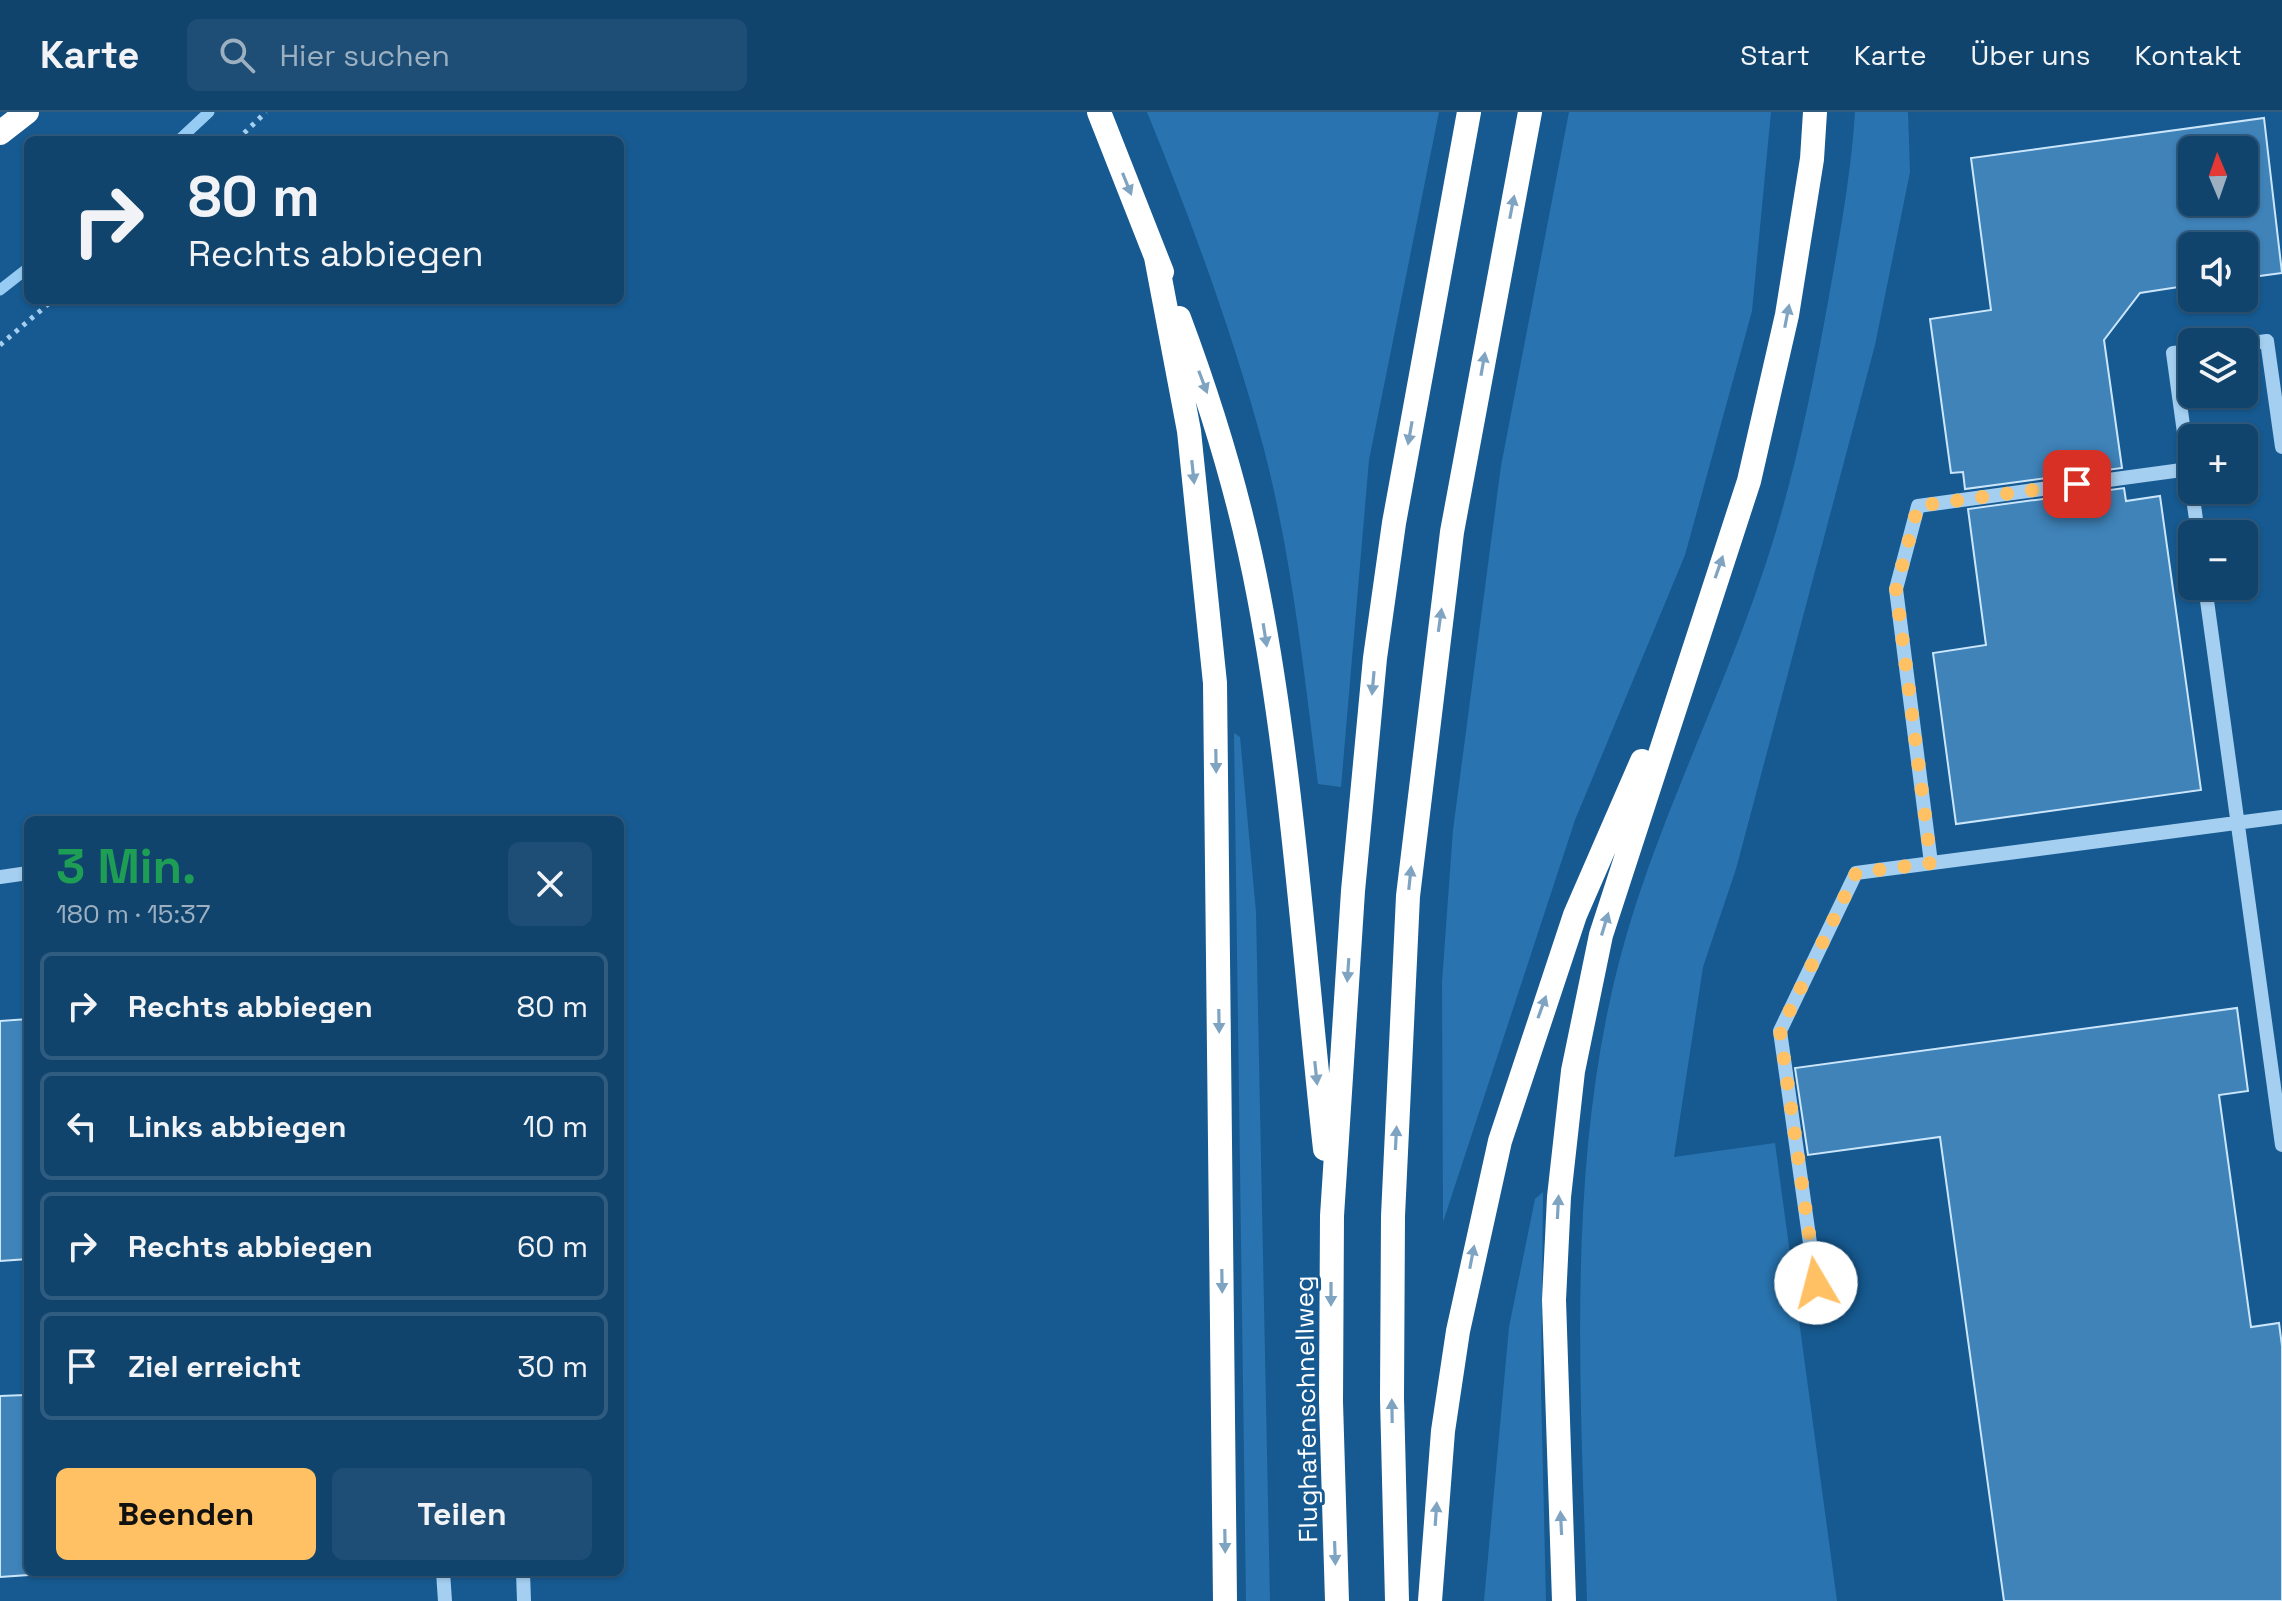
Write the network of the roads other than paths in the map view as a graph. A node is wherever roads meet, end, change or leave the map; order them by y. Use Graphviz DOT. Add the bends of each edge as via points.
graph roads {
  1 [pos="27,112"];
  2 [pos="1099,112"];
  3 [pos="1469,112"];
  4 [pos="1530,112"];
  5 [pos="1815,112"];
  6 [pos="0,133"];
  7 [pos="1156,257"];
  8 [pos="2258,342"];
  9 [pos="2178,352"];
  10 [pos="2178,389"];
  11 [pos="2282,447"];
  12 [pos="2178,471"];
  13 [pos="2207,600"];
  14 [pos="1694,641"];
  15 [pos="2282,817"];
  16 [pos="2237,823"];
  17 [pos="1931,863"];
  18 [pos="24,874"];
  19 [pos="0,877"];
  20 [pos="2278,1090"];
  21 [pos="2282,1145"];
  22 [pos="1332,1216"];
  23 [pos="1820,1314"];
  24 [pos="443,1576"];
  25 [pos="523,1576"];
  26 [pos="445,1601"];
  27 [pos="524,1601"];
  28 [pos="1225,1601"];
  29 [pos="1337,1601"];
  30 [pos="1397,1601"];
  31 [pos="1430,1601"];
  32 [pos="1564,1601"];
  1 -- 6 [label="highway"];
  2 -- 7 [label="highway, one-way"];
  3 -- 22 [label="highway, one-way" via="1394,523 1375,658 1353,891"];
  30 -- 4 [label="highway, one-way" via="1393,1216 1408,896 1452,532"];
  14 -- 5 [label="highway, one-way" via="1749,481 1787,315"];
  7 -- 22 [label="highway, one-way" via="1210,402 1259,597"];
  7 -- 28 [label="highway, one-way" via="1189,431 1215,683"];
  8 -- 11 [label="lane" via="2267,341"];
  9 -- 10 [label="lane" via="2173,353"];
  12 -- 17 [label="lane" via="1918,506 1896,589"];
  13 -- 16 [label="lane"];
  31 -- 14 [label="highway, one-way" via="1443,1431 1458,1331 1500,1141 1575,915"];
  32 -- 14 [label="highway, one-way" via="1554,1300 1573,1071 1601,935"];
  15 -- 16 [label="lane"];
  16 -- 17 [label="lane"];
  16 -- 20 [label="lane"];
  17 -- 23 [label="lane" via="1856,873 1780,1031"];
  18 -- 19 [label="lane"];
  20 -- 21 [label="lane"];
  22 -- 29 [label="highway, Flughafenschnellweg, one-way"];
  24 -- 26 [label="lane"];
  25 -- 27 [label="lane"];
}
